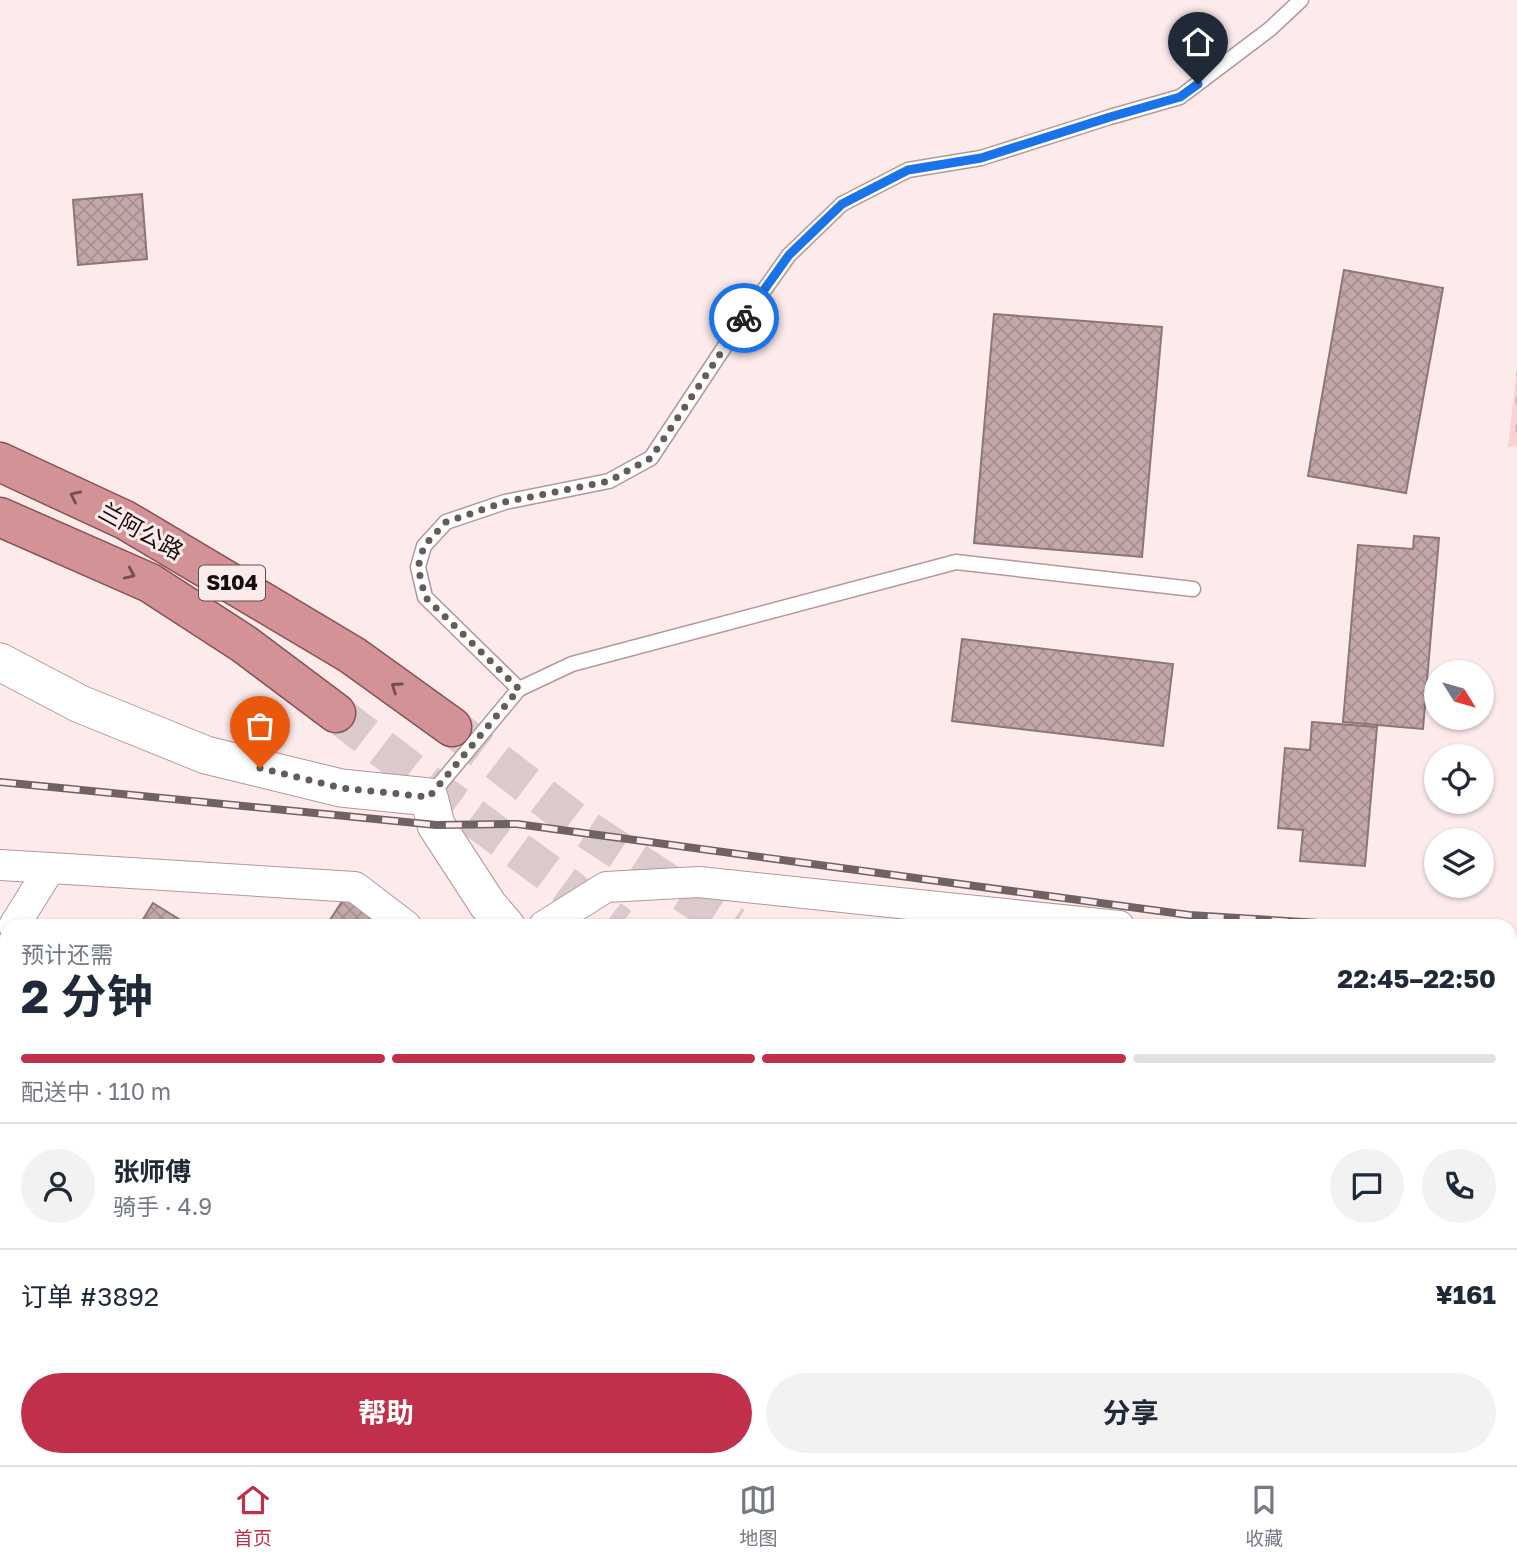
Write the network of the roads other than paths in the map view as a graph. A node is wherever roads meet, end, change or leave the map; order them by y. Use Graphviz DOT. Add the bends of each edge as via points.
graph roads {
  1 [pos="1301,0"];
  2 [pos="0,462"];
  3 [pos="0,517"];
  4 [pos="1193,589"];
  5 [pos="0,662"];
  6 [pos="519,689"];
  7 [pos="336,713"];
  8 [pos="452,727"];
  9 [pos="429,797"];
  10 [pos="0,865"];
  11 [pos="50,868"];
  12 [pos="18,919"];
  13 [pos="397,919"];
  14 [pos="500,919"];
  15 [pos="555,919"];
  16 [pos="1052,919"];
  1 -- 6 [label="lane" via="1180,97 981,158 908,170 842,204 789,255 651,458 609,481 505,502 446,522 424,546 418,567 425,597"];
  8 -- 2 [label="highway, 兰阿公路 / S104, one-way" via="352,656 125,520"];
  3 -- 7 [label="highway, 兰阿公路 / S104, one-way" via="150,583 244,644"];
  4 -- 6 [label="lane" via="956,562 572,664"];
  5 -- 9 [label="street" via="80,704 206,755 341,788"];
  6 -- 9 [label="lane"];
  9 -- 14 [label="street" via="436,825"];
  10 -- 11 [label="street"];
  11 -- 12 [label="street"];
  11 -- 13 [label="street" via="355,887"];
  15 -- 16 [label="street" via="606,887 699,882"];
}
